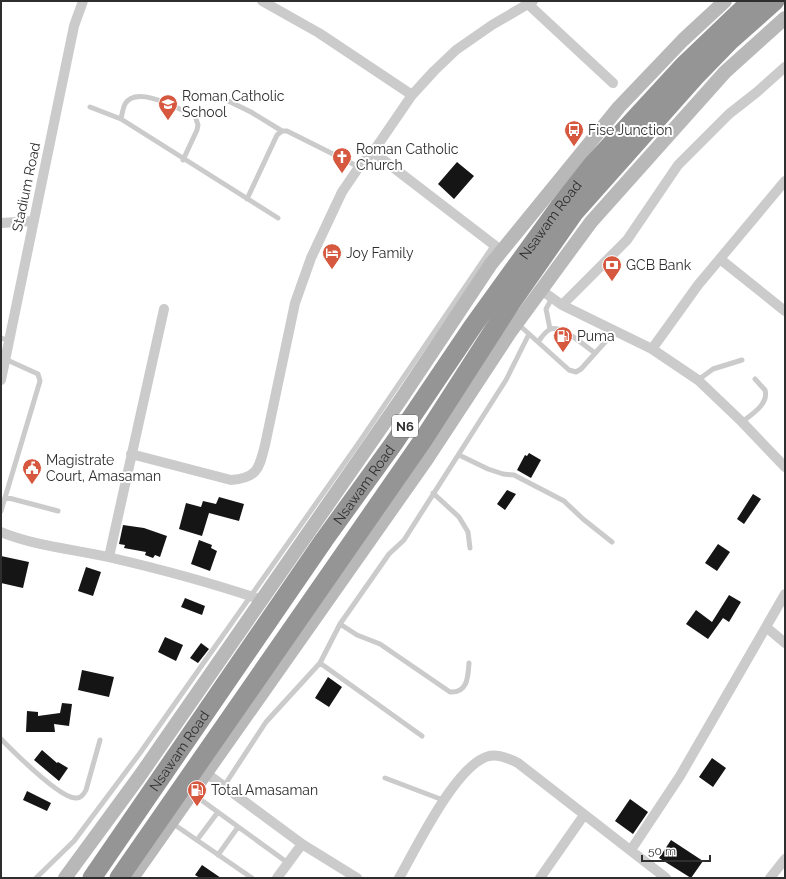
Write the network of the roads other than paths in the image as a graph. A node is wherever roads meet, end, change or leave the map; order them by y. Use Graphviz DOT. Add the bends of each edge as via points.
graph roads {
  1 [pos="83,1"];
  2 [pos="262,1"];
  3 [pos="725,1"];
  4 [pos="751,1"];
  5 [pos="775,1"];
  6 [pos="531,2"];
  7 [pos="785,18"];
  8 [pos="785,67"];
  9 [pos="613,83"];
  10 [pos="412,95"];
  11 [pos="220,97"];
  12 [pos="90,107"];
  13 [pos="120,119"];
  14 [pos="282,131"];
  15 [pos="373,152"];
  16 [pos="183,160"];
  17 [pos="359,167"];
  18 [pos="785,181"];
  19 [pos="247,199"];
  20 [pos="278,218"];
  21 [pos="33,221"];
  22 [pos="1,223"];
  23 [pos="498,248"];
  24 [pos="720,259"];
  25 [pos="546,294"];
  26 [pos="562,305"];
  27 [pos="164,309"];
  28 [pos="785,311"];
  29 [pos="517,323"];
  30 [pos="550,329"];
  31 [pos="615,331"];
  32 [pos="529,334"];
  33 [pos="5,340"];
  34 [pos="538,342"];
  35 [pos="652,349"];
  36 [pos="595,353"];
  37 [pos="6,360"];
  38 [pos="742,360"];
  39 [pos="755,379"];
  40 [pos="1,380"];
  41 [pos="698,380"];
  42 [pos="742,422"];
  43 [pos="131,454"];
  44 [pos="459,455"];
  45 [pos="785,467"];
  46 [pos="433,493"];
  47 [pos="5,497"];
  48 [pos="1,511"];
  49 [pos="58,511"];
  50 [pos="1,532"];
  51 [pos="612,542"];
  52 [pos="470,548"];
  53 [pos="109,557"];
  54 [pos="785,594"];
  55 [pos="256,598"];
  56 [pos="340,624"];
  57 [pos="766,627"];
  58 [pos="785,643"];
  59 [pos="320,662"];
  60 [pos="469,663"];
  61 [pos="422,736"];
  62 [pos="1,739"];
  63 [pos="100,740"];
  64 [pos="206,773"];
  65 [pos="385,778"];
  66 [pos="224,786"];
  67 [pos="192,793"];
  68 [pos="443,800"];
  69 [pos="218,812"];
  70 [pos="584,815"];
  71 [pos="171,822"];
  72 [pos="238,827"];
  73 [pos="197,840"];
  74 [pos="302,844"];
  75 [pos="631,850"];
  76 [pos="218,855"];
  77 [pos="785,859"];
  78 [pos="288,863"];
  79 [pos="36,878"];
  80 [pos="65,878"];
  81 [pos="92,878"];
  82 [pos="119,878"];
  83 [pos="132,878"];
  84 [pos="252,878"];
  85 [pos="277,878"];
  86 [pos="357,878"];
  87 [pos="399,878"];
  88 [pos="540,878"];
  89 [pos="666,878"];
  90 [pos="770,878"];
  1 -- 21 [label="street, Stadium Road" via="74,26"];
  2 -- 10 [label="street" via="331,41"];
  3 -- 23 [label="main road" via="619,106"];
  4 -- 81 [label="highway, Nsawam Road / N6" via="684,64 593,164 559,207 324,540"];
  5 -- 82 [label="highway, Nsawam Road / N6" via="695,77 574,213 510,303 423,440"];
  6 -- 9 [label="street"];
  6 -- 10 [label="street" via="456,50"];
  7 -- 25 [label="main road" via="725,72 591,222"];
  8 -- 26 [label="street" via="729,114 678,165 628,240"];
  10 -- 15 [label="street"];
  11 -- 14 [label="lane"];
  12 -- 13 [label="lane"];
  13 -- 16 [label="lane"];
  13 -- 16 [label="lane" via="125,104 131,98 139,96 150,97 195,116 197,130"];
  14 -- 17 [label="lane" via="287,131"];
  14 -- 19 [label="lane"];
  15 -- 17 [label="street"];
  15 -- 23 [label="street"];
  16 -- 19 [label="lane"];
  17 -- 43 [label="street" via="330,216 295,303 259,468 247,479 231,480"];
  18 -- 24 [label="street"];
  19 -- 20 [label="lane"];
  21 -- 22 [label="street"];
  21 -- 33 [label="street, Stadium Road"];
  23 -- 55 [label="main road"];
  24 -- 28 [label="street"];
  24 -- 35 [label="street"];
  25 -- 26 [label="street"];
  25 -- 29 [label="main road"];
  25 -- 30 [label="lane"];
  26 -- 31 [label="street"];
  27 -- 43 [label="street"];
  29 -- 32 [label="lane"];
  29 -- 64 [label="main road" via="427,459"];
  30 -- 34 [label="lane"];
  30 -- 36 [label="lane" via="562,329"];
  31 -- 35 [label="street"];
  31 -- 36 [label="lane"];
  32 -- 34 [label="lane"];
  32 -- 44 [label="lane" via="506,380"];
  33 -- 37 [label="street, Stadium Road"];
  34 -- 36 [label="lane" via="569,370 576,372"];
  35 -- 41 [label="street"];
  37 -- 40 [label="street, Stadium Road"];
  37 -- 47 [label="lane" via="38,374 40,381"];
  38 -- 41 [label="lane" via="713,369"];
  39 -- 42 [label="lane" via="765,390 765,399"];
  41 -- 42 [label="street"];
  42 -- 45 [label="street"];
  43 -- 53 [label="street"];
  44 -- 46 [label="lane"];
  44 -- 51 [label="lane" via="488,469 524,480 564,501"];
  46 -- 52 [label="lane" via="459,518 468,532"];
  46 -- 56 [label="lane" via="404,540 389,554"];
  47 -- 48 [label="lane"];
  47 -- 49 [label="lane"];
  50 -- 53 [label="street" via="49,546"];
  53 -- 55 [label="street"];
  54 -- 57 [label="street"];
  55 -- 79 [label="lane" via="74,840"];
  55 -- 80 [label="main road" via="139,777"];
  56 -- 59 [label="lane"];
  56 -- 60 [label="lane" via="357,635 380,644 450,692 460,690 468,681"];
  57 -- 58 [label="street"];
  57 -- 75 [label="street" via="680,776"];
  59 -- 61 [label="lane" via="351,687"];
  59 -- 66 [label="lane" via="266,722"];
  62 -- 63 [label="lane" via="55,787 67,796 76,798 83,795 86,790"];
  64 -- 66 [label="street"];
  64 -- 67 [label="main road"];
  65 -- 68 [label="lane"];
  66 -- 74 [label="street"];
  67 -- 69 [label="lane"];
  67 -- 71 [label="main road"];
  68 -- 70 [label="street" via="476,763 489,756 504,756 518,763"];
  68 -- 87 [label="street"];
  69 -- 72 [label="lane"];
  69 -- 73 [label="lane"];
  70 -- 75 [label="street"];
  70 -- 88 [label="street"];
  71 -- 73 [label="lane"];
  71 -- 83 [label="main road"];
  72 -- 76 [label="lane"];
  72 -- 78 [label="lane"];
  73 -- 76 [label="lane"];
  74 -- 78 [label="street"];
  74 -- 86 [label="street"];
  75 -- 89 [label="street"];
  76 -- 84 [label="lane"];
  77 -- 90 [label="street"];
  78 -- 85 [label="street"];
}
